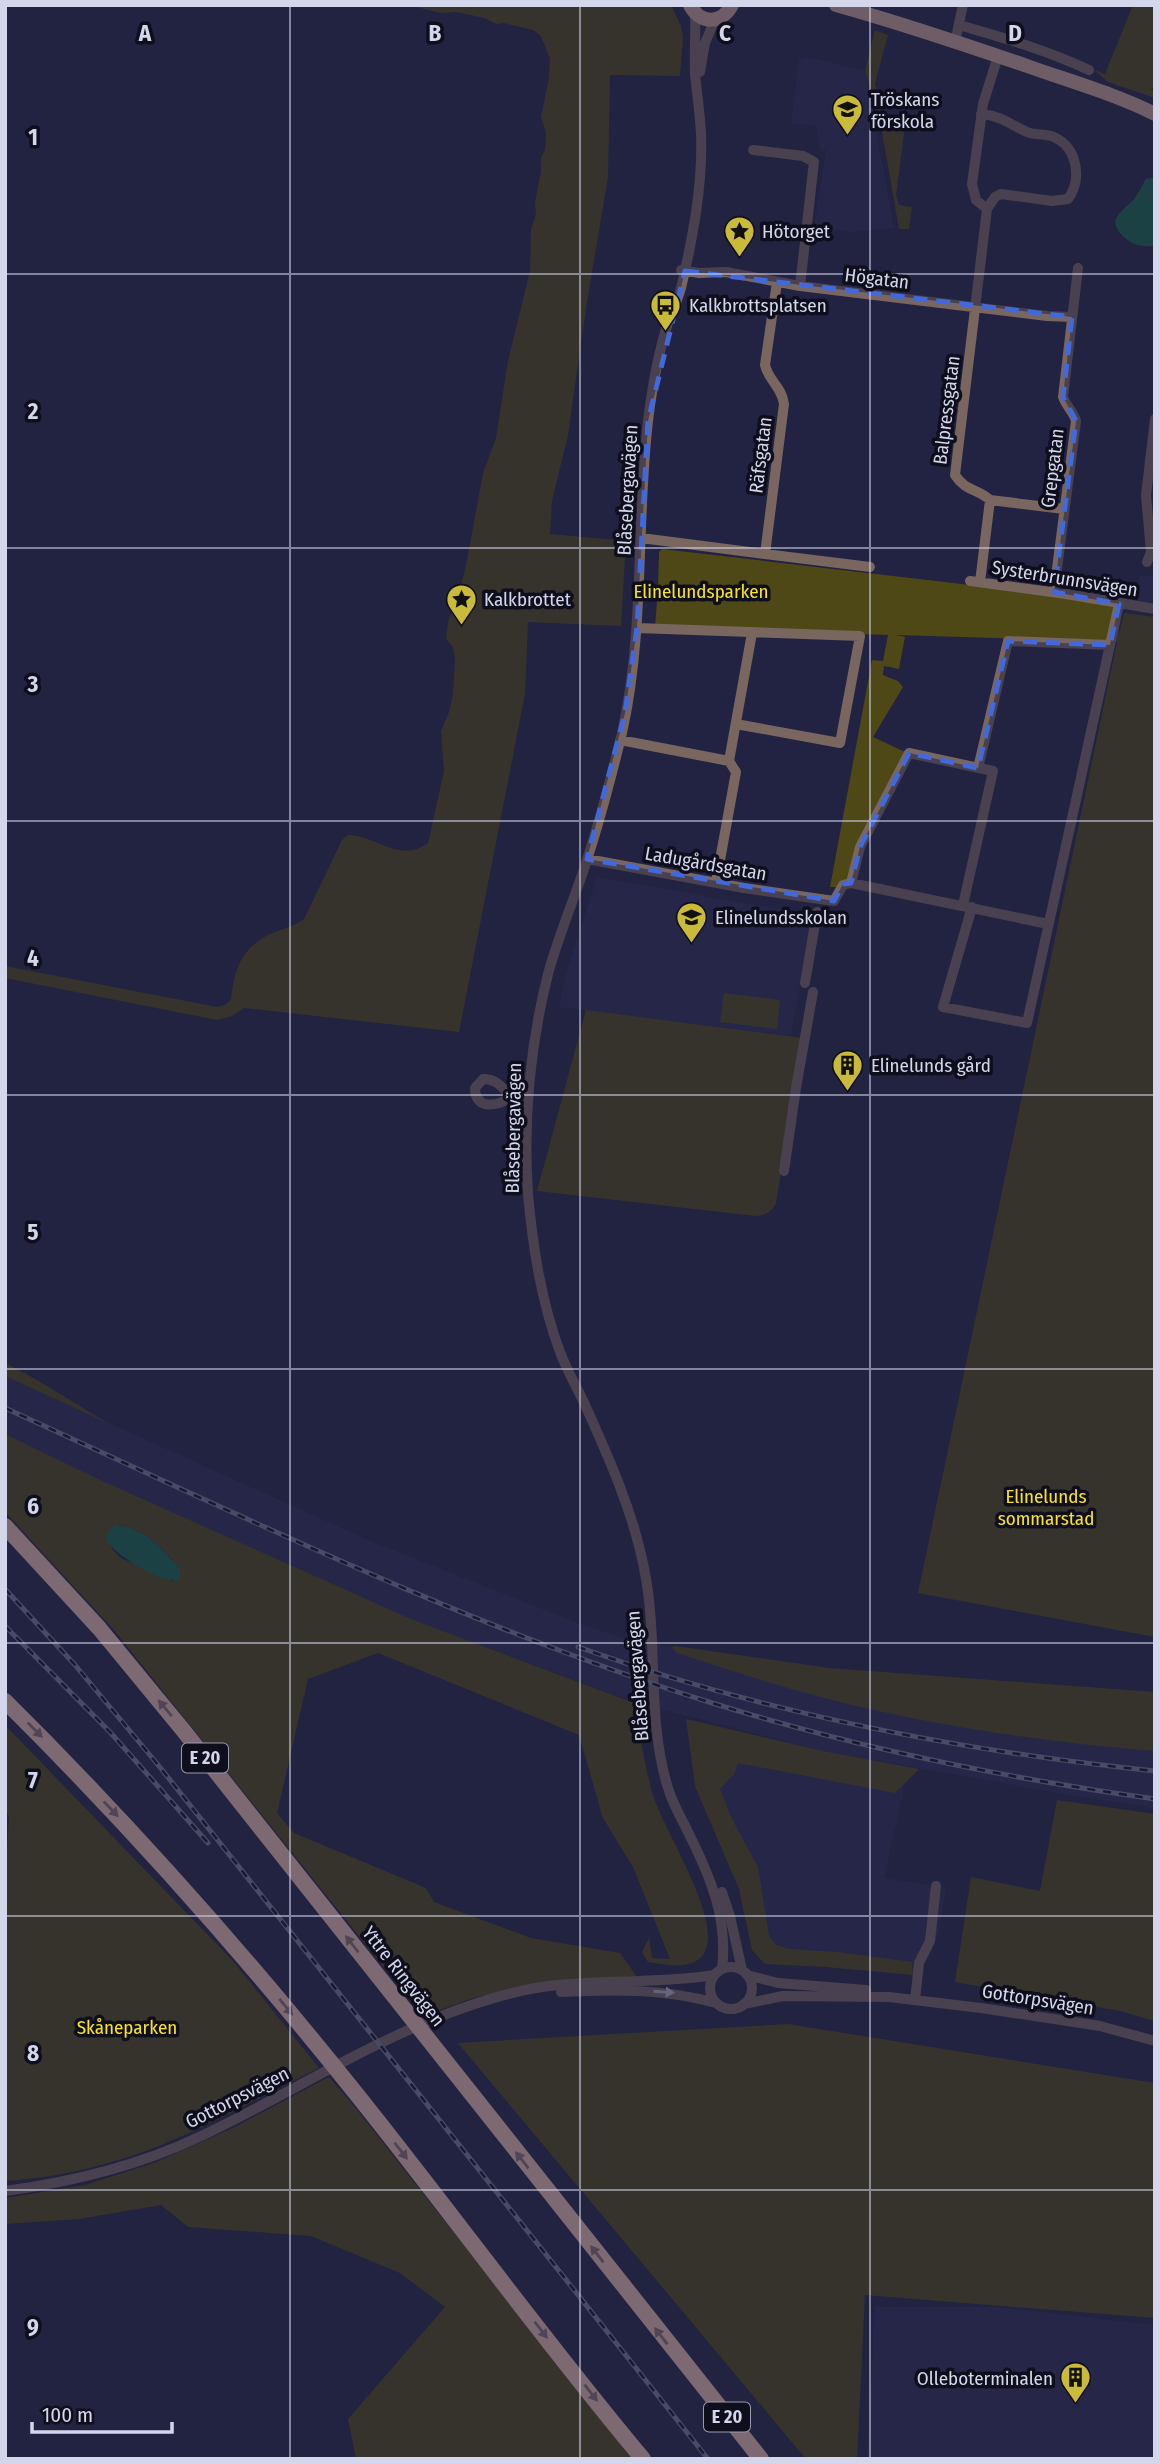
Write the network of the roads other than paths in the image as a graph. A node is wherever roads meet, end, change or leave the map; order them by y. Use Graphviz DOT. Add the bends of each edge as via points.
graph roads {
  1 [pos="747,5"];
  2 [pos="836,5"];
  3 [pos="963,5"];
  4 [pos="732,7"];
  5 [pos="692,9"];
  6 [pos="715,20"];
  7 [pos="959,25"];
  8 [pos="955,42"];
  9 [pos="998,56"];
  10 [pos="1089,70"];
  11 [pos="698,92"];
  12 [pos="981,114"];
  13 [pos="1155,114"];
  14 [pos="753,150"];
  15 [pos="987,209"];
  16 [pos="1078,268"];
  17 [pos="681,270"];
  18 [pos="777,282"];
  19 [pos="800,286"];
  20 [pos="975,307"];
  21 [pos="1072,317"];
  22 [pos="1155,419"];
  23 [pos="990,500"];
  24 [pos="1064,509"];
  25 [pos="641,538"];
  26 [pos="765,554"];
  27 [pos="1147,562"];
  28 [pos="870,567"];
  29 [pos="1054,593"];
  30 [pos="1119,604"];
  31 [pos="1155,610"];
  32 [pos="637,628"];
  33 [pos="752,633"];
  34 [pos="1110,645"];
  35 [pos="736,724"];
  36 [pos="620,740"];
  37 [pos="729,761"];
  38 [pos="978,768"];
  39 [pos="587,859"];
  40 [pos="716,882"];
  41 [pos="851,883"];
  42 [pos="968,906"];
  43 [pos="817,912"];
  44 [pos="1048,924"];
  45 [pos="805,983"];
  46 [pos="813,992"];
  47 [pos="511,1097"];
  48 [pos="527,1098"];
  49 [pos="784,1171"];
  50 [pos="5,1526"];
  51 [pos="5,1701"];
  52 [pos="691,1838"];
  53 [pos="936,1886"];
  54 [pos="718,1972"];
  55 [pos="745,1973"];
  56 [pos="889,1997"];
  57 [pos="915,2000"];
  58 [pos="716,2003"];
  59 [pos="475,2004"];
  60 [pos="744,2004"];
  61 [pos="1155,2041"];
  62 [pos="5,2191"];
  63 [pos="643,2459"];
  64 [pos="761,2459"];
  1 -- 4 [label="main road"];
  2 -- 8 [label="main road"];
  3 -- 7 [label="street"];
  4 -- 6 [label="main road"];
  5 -- 6 [label="main road" via="702,19"];
  5 -- 11 [label="street, Blåsebergavägen"];
  6 -- 11 [label="street, Blåsebergavägen" via="705,43"];
  7 -- 8 [label="street"];
  7 -- 10 [label="street"];
  8 -- 9 [label="main road"];
  9 -- 12 [label="street"];
  9 -- 13 [label="main road"];
  11 -- 17 [label="street, Blåsebergavägen" via="699,186"];
  12 -- 15 [label="street" via="972,191"];
  12 -- 15 [label="street" via="1003,118 1030,134 1056,138 1076,165 1072,192 1063,201 1001,194"];
  14 -- 19 [label="street" via="803,156 814,162"];
  15 -- 20 [label="street"];
  16 -- 21 [label="street, Grepgatan"];
  17 -- 18 [label="street, Högatan" via="726,272"];
  17 -- 25 [label="street, Blåsebergavägen" via="648,421"];
  18 -- 19 [label="street, Högatan"];
  18 -- 26 [label="street, Räfsgatan" via="765,365 783,393 784,404"];
  19 -- 20 [label="street, Högatan"];
  20 -- 21 [label="street, Högatan"];
  20 -- 23 [label="street, Balpressgatan" via="955,475 962,486"];
  21 -- 24 [label="street, Grepgatan" via="1063,397 1076,421"];
  22 -- 27 [label="street" via="1146,495 1151,552"];
  23 -- 24 [label="street"];
  23 -- 29 [label="street, Systerbrunnsvägen" via="975,582"];
  24 -- 29 [label="street, Grepgatan"];
  25 -- 26 [label="street"];
  25 -- 32 [label="street, Blåsebergavägen"];
  26 -- 28 [label="street"];
  29 -- 30 [label="street, Systerbrunnsvägen"];
  30 -- 31 [label="street, Systerbrunnsvägen"];
  30 -- 34 [label="street"];
  32 -- 33 [label="street"];
  32 -- 36 [label="street, Blåsebergavägen"];
  33 -- 35 [label="street"];
  33 -- 35 [label="street" via="859,636 840,743"];
  34 -- 38 [label="street" via="1007,641"];
  34 -- 44 [label="street"];
  35 -- 37 [label="street"];
  36 -- 37 [label="street"];
  36 -- 39 [label="street, Blåsebergavägen"];
  37 -- 40 [label="street" via="736,772"];
  38 -- 41 [label="street" via="909,753 860,847"];
  38 -- 42 [label="street" via="993,771"];
  39 -- 40 [label="street, Ladugårdsgatan"];
  39 -- 48 [label="street, Blåsebergavägen" via="548,974"];
  40 -- 41 [label="street, Ladugårdsgatan" via="834,901 843,885"];
  41 -- 42 [label="street"];
  42 -- 44 [label="street"];
  42 -- 44 [label="street" via="943,1007 1027,1023"];
  43 -- 45 [label="street"];
  46 -- 49 [label="street"];
  47 -- 48 [label="street"];
  48 -- 52 [label="street, Blåsebergavägen" via="528,1191 542,1295 561,1354 613,1468 644,1565 660,1753 668,1788"];
  64 -- 50 [label="highway, Yttre Ringvägen / E 20, one-way" via="183,1730 99,1628"];
  51 -- 63 [label="highway, one-way" via="177,1880 314,2041"];
  52 -- 54 [label="street, Blåsebergavägen" via="719,1904 724,1939"];
  52 -- 55 [label="street, Blåsebergavägen" via="710,1864 726,1904"];
  53 -- 57 [label="street" via="930,1941 919,1963"];
  54 -- 55 [label="street, Gottorpsvägen" via="735,1967"];
  54 -- 58 [label="street" via="710,1990"];
  54 -- 59 [label="street, Gottorpsvägen" via="693,1979 549,1986"];
  55 -- 56 [label="street, Gottorpsvägen" via="778,1983 870,1990"];
  55 -- 60 [label="street" via="752,1990"];
  56 -- 57 [label="street, Gottorpsvägen"];
  56 -- 60 [label="street, Gottorpsvägen" via="783,1996"];
  57 -- 61 [label="street, Gottorpsvägen" via="1100,2026"];
  59 -- 58 [label="street, Gottorpsvägen, one-way" via="571,1991 680,1994"];
  58 -- 60 [label="street, Gottorpsvägen" via="730,2009"];
  59 -- 62 [label="street, Gottorpsvägen" via="402,2033 157,2155 81,2178"];
}
